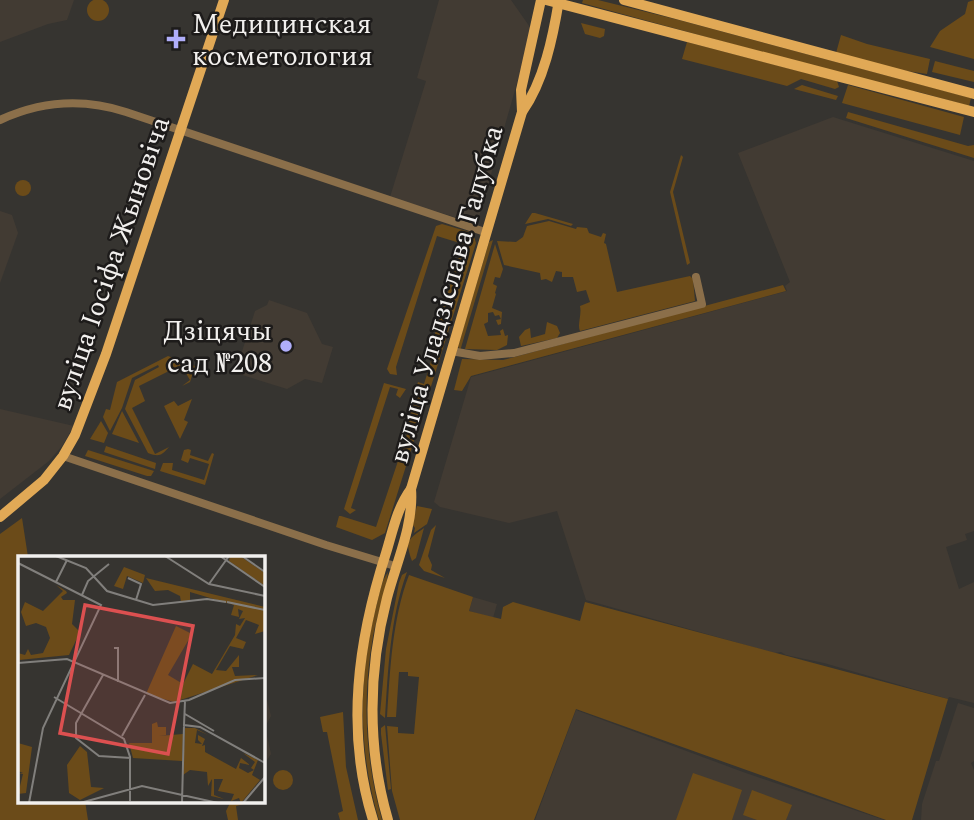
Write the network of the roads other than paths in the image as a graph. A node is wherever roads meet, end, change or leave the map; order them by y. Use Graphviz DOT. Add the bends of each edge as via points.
graph roads {
  1 [pos="224,0"];
  2 [pos="544,0"];
  3 [pos="624,0"];
  4 [pos="558,2"];
  5 [pos="974,94"];
  6 [pos="522,112"];
  7 [pos="974,112"];
  8 [pos="0,120"];
  9 [pos="180,132"];
  10 [pos="485,232"];
  11 [pos="696,277"];
  12 [pos="451,351"];
  13 [pos="63,456"];
  14 [pos="411,489"];
  15 [pos="0,517"];
  16 [pos="383,562"];
  17 [pos="395,566"];
  18 [pos="373,820"];
  19 [pos="388,820"];
  1 -- 9 [label="main road, вуліца Іосіфа Жыновіча"];
  2 -- 4 [label="main road"];
  2 -- 6 [label="main road, вуліца Уладзіслава Галубка" via="522,90"];
  3 -- 5 [label="main road"];
  4 -- 6 [label="main road, вуліца Уладзіслава Галубка" via="541,73"];
  4 -- 7 [label="main road"];
  6 -- 10 [label="main road, вуліца Уладзіслава Галубка"];
  8 -- 9 [label="street" via="45,104 94,104"];
  9 -- 10 [label="street"];
  9 -- 13 [label="main road, вуліца Іосіфа Жыновіча" via="92,396"];
  10 -- 12 [label="main road, вуліца Уладзіслава Галубка"];
  11 -- 12 [label="street" via="702,304 514,353 480,356"];
  12 -- 14 [label="main road, вуліца Уладзіслава Галубка"];
  13 -- 15 [label="main road, вуліца Іосіфа Жыновіча"];
  13 -- 16 [label="street"];
  14 -- 16 [label="main road, вуліца Уладзіслава Галубка" via="399,508"];
  14 -- 17 [label="main road, вуліца Уладзіслава Галубка" via="411,512"];
  16 -- 17 [label="street"];
  16 -- 18 [label="main road, вуліца Уладзіслава Галубка" via="363,640 357,705 360,766"];
  17 -- 19 [label="main road, вуліца Уладзіслава Галубка" via="378,641 373,689 375,760"];
}
